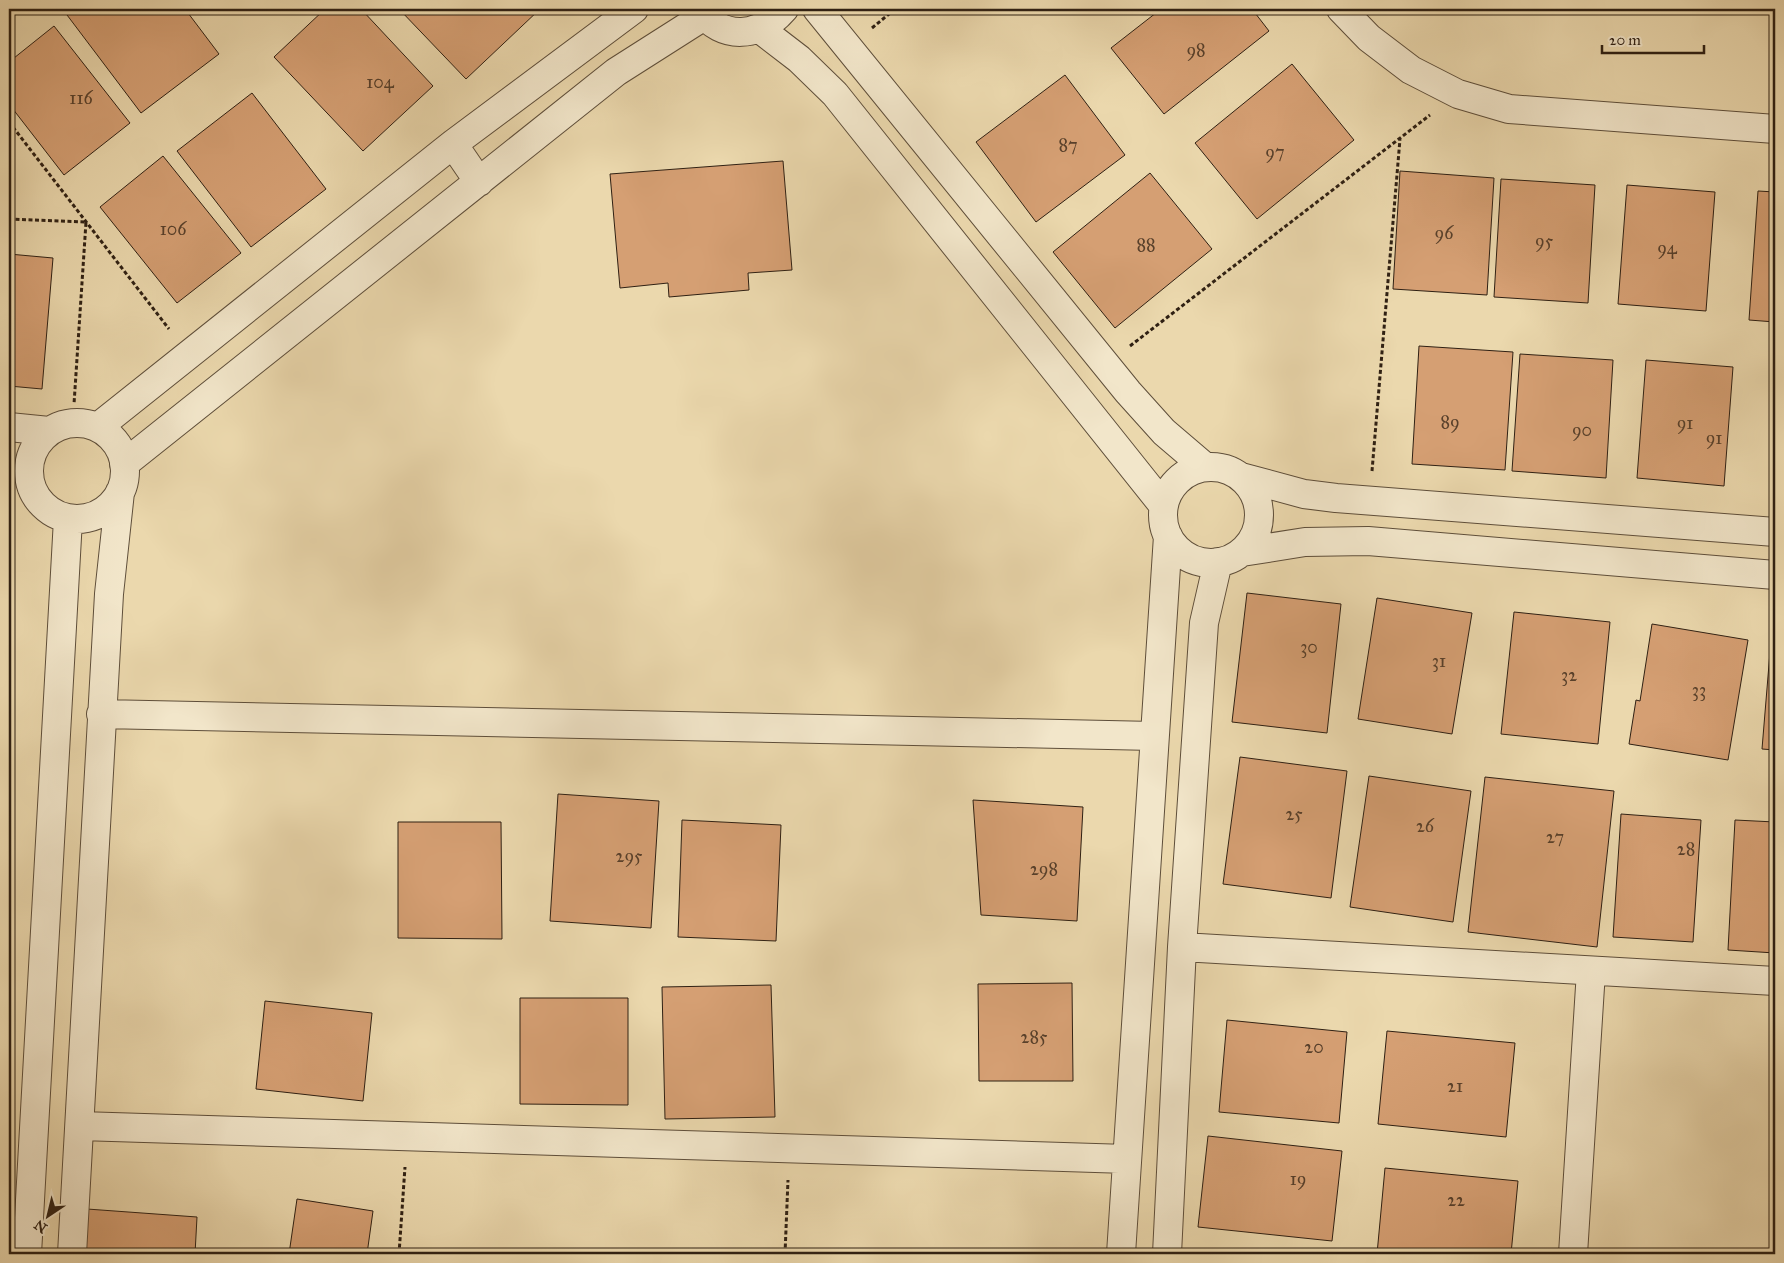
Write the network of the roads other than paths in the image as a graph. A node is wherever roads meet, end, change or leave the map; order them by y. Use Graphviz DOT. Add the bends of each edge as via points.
graph roads {
  1 [pos="634,9"];
  2 [pos="784,9"];
  3 [pos="817,9"];
  4 [pos="1341,9"];
  5 [pos="702,12"];
  6 [pos="760,29"];
  7 [pos="1775,128"];
  8 [pos="453,144"];
  9 [pos="479,182"];
  10 [pos="9,427"];
  11 [pos="73,427"];
  12 [pos="124,464"];
  13 [pos="1205,467"];
  14 [pos="1241,477"];
  15 [pos="20,483"];
  16 [pos="120,492"];
  17 [pos="1164,505"];
  18 [pos="68,519"];
  19 [pos="1775,532"];
  20 [pos="1168,536"];
  21 [pos="1230,557"];
  22 [pos="1775,575"];
  23 [pos="101,714"];
  24 [pos="1154,736"];
  25 [pos="1182,947"];
  26 [pos="1591,970"];
  27 [pos="1775,981"];
  28 [pos="80,1126"];
  29 [pos="1127,1159"];
  30 [pos="27,1254"];
  31 [pos="72,1254"];
  32 [pos="1121,1254"];
  33 [pos="1167,1254"];
  34 [pos="1573,1254"];
  1 -- 8 [label="street"];
  2 -- 6 [label="street"];
  3 -- 13 [label="street" via="1106,365 1164,432"];
  4 -- 7 [label="street" via="1369,38 1411,70 1458,94 1509,109"];
  5 -- 6 [label="street" via="716,25 730,31"];
  5 -- 9 [label="street" via="616,72"];
  6 -- 17 [label="street" via="799,59 834,94"];
  8 -- 9 [label="street"];
  8 -- 11 [label="street" via="189,355"];
  9 -- 12 [label="street"];
  10 -- 11 [label="street"];
  11 -- 12 [label="street" via="109,434 117,444"];
  11 -- 15 [label="street" via="40,439"];
  12 -- 16 [label="street"];
  13 -- 14 [label="street" via="1218,467"];
  13 -- 17 [label="street" via="1178,480"];
  14 -- 19 [label="street" via="1304,494 1369,501"];
  14 -- 21 [label="street" via="1257,500 1259,514 1251,541"];
  15 -- 18 [label="street" via="45,508"];
  16 -- 18 [label="street" via="114,503 98,514 80,520"];
  16 -- 23 [label="street"];
  17 -- 20 [label="street" via="1163,521"];
  18 -- 30 [label="street"];
  20 -- 21 [label="street" via="1189,558 1203,562"];
  20 -- 24 [label="street"];
  21 -- 22 [label="street" via="1305,542 1368,541"];
  21 -- 25 [label="street" via="1204,623"];
  23 -- 24 [label="street"];
  23 -- 28 [label="street"];
  24 -- 29 [label="street"];
  25 -- 26 [label="street"];
  25 -- 33 [label="street"];
  26 -- 27 [label="street"];
  26 -- 34 [label="street"];
  28 -- 29 [label="street"];
  28 -- 31 [label="street"];
  29 -- 32 [label="street"];
}
